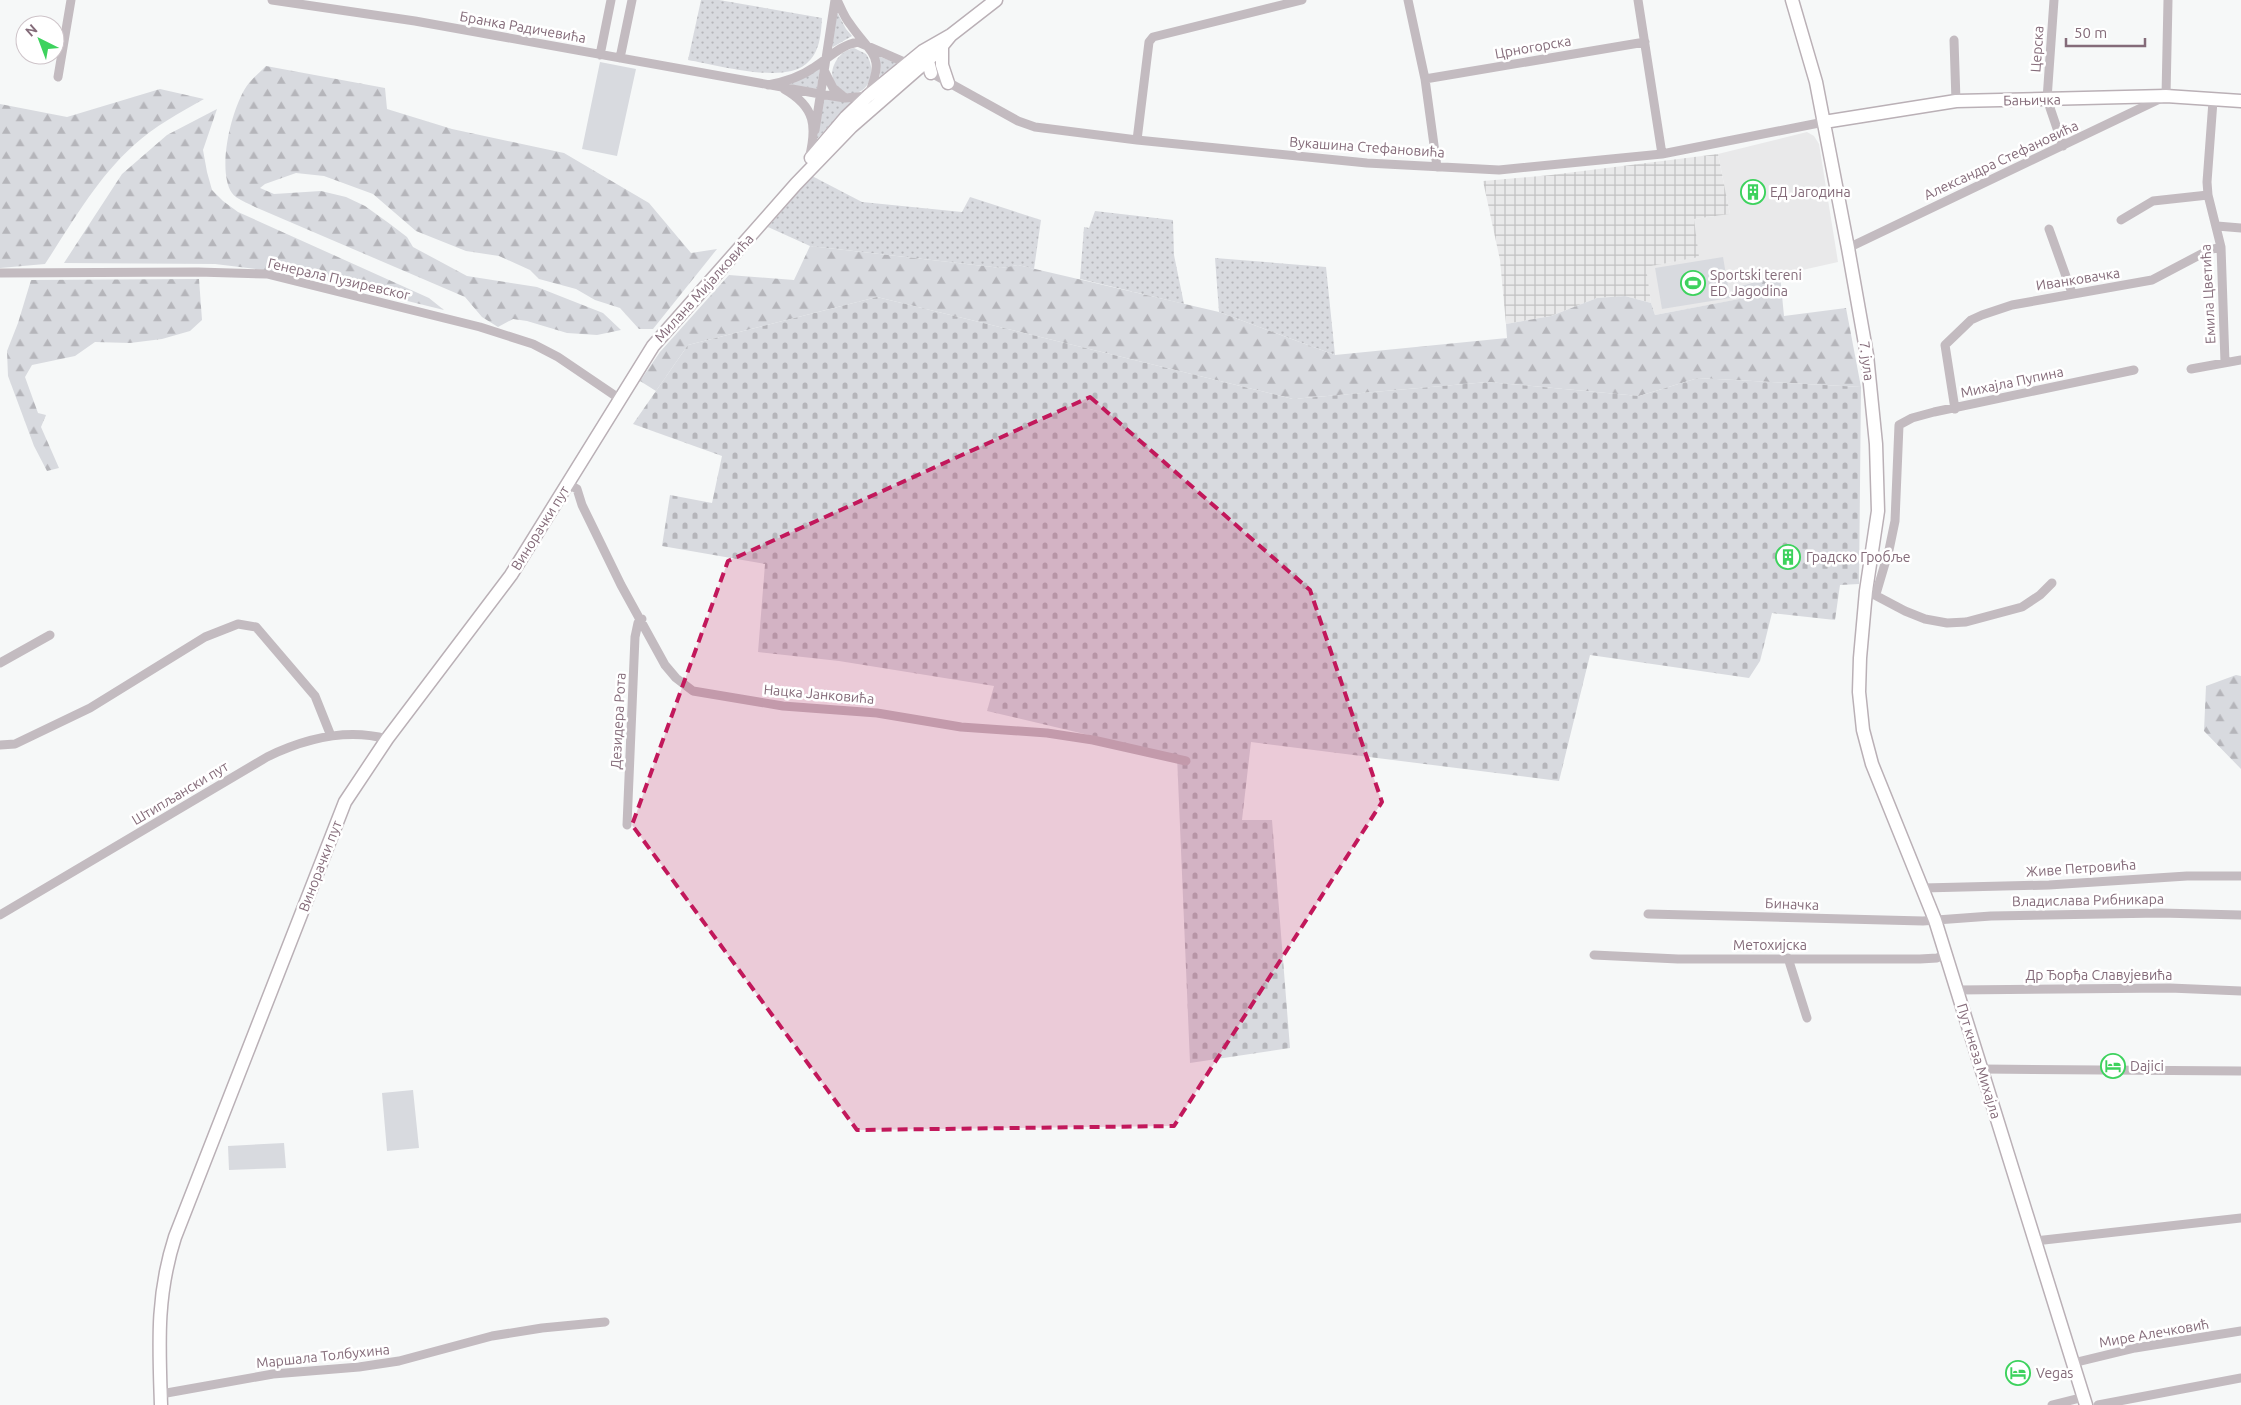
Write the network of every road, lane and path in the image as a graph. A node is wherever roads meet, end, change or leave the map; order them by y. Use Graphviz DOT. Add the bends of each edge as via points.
graph roads {
  1 [pos="71,0"];
  2 [pos="272,0"];
  3 [pos="611,0"];
  4 [pos="632,0"];
  5 [pos="836,0"];
  6 [pos="996,0"];
  7 [pos="1302,0"];
  8 [pos="1408,0"];
  9 [pos="1638,0"];
  10 [pos="1792,0"];
  11 [pos="2054,0"];
  12 [pos="2168,0"];
  13 [pos="1954,40"];
  14 [pos="1645,42"];
  15 [pos="868,44"];
  16 [pos="939,45"];
  17 [pos="600,55"];
  18 [pos="620,58"];
  19 [pos="824,64"];
  20 [pos="907,64"];
  21 [pos="926,67"];
  22 [pos="58,77"];
  23 [pos="1425,79"];
  24 [pos="948,83"];
  25 [pos="768,85"];
  26 [pos="779,87"];
  27 [pos="896,88"];
  28 [pos="820,94"];
  29 [pos="868,96"];
  30 [pos="2166,96"];
  31 [pos="845,98"];
  32 [pos="2047,99"];
  33 [pos="2213,100"];
  34 [pos="1956,101"];
  35 [pos="2241,101"];
  36 [pos="1824,122"];
  37 [pos="851,127"];
  38 [pos="814,130"];
  39 [pos="1137,140"];
  40 [pos="2063,146"];
  41 [pos="1662,154"];
  42 [pos="808,162"];
  43 [pos="1437,167"];
  44 [pos="796,184"];
  45 [pos="2208,195"];
  46 [pos="2120,220"];
  47 [pos="2217,226"];
  48 [pos="2241,228"];
  49 [pos="2049,229"];
  50 [pos="2221,247"];
  51 [pos="1848,248"];
  52 [pos="0,273"];
  53 [pos="2072,293"];
  54 [pos="2241,360"];
  55 [pos="2225,362"];
  56 [pos="2191,369"];
  57 [pos="2134,370"];
  58 [pos="620,399"];
  59 [pos="1955,408"];
  60 [pos="568,484"];
  61 [pos="2052,583"];
  62 [pos="1871,593"];
  63 [pos="642,619"];
  64 [pos="50,635"];
  65 [pos="0,663"];
  66 [pos="1862,728"];
  67 [pos="331,736"];
  68 [pos="387,739"];
  69 [pos="0,745"];
  70 [pos="1186,761"];
  71 [pos="627,825"];
  72 [pos="2241,876"];
  73 [pos="1923,888"];
  74 [pos="0,914"];
  75 [pos="1648,914"];
  76 [pos="2241,915"];
  77 [pos="1935,920"];
  78 [pos="1946,954"];
  79 [pos="1594,955"];
  80 [pos="1788,958"];
  81 [pos="1957,990"];
  82 [pos="2241,991"];
  83 [pos="1807,1018"];
  84 [pos="1983,1069"];
  85 [pos="2241,1071"];
  86 [pos="2241,1218"];
  87 [pos="2035,1241"];
  88 [pos="605,1322"];
  89 [pos="2241,1331"];
  90 [pos="2073,1363"];
  91 [pos="2241,1378"];
  92 [pos="161,1399"];
  93 [pos="2085,1401"];
  94 [pos="2052,1405"];
  95 [pos="2098,1405"];
  1 -- 22 [label="street"];
  2 -- 17 [label="street, Бранка Радичевића" via="416,21"];
  3 -- 17 [label="street"];
  4 -- 18 [label="street"];
  5 -- 15 [label="street" via="850,26"];
  5 -- 19 [label="street"];
  6 -- 16 [label="street, Милана Мијалковића"];
  7 -- 39 [label="street" via="1153,38 1148,42"];
  8 -- 23 [label="street"];
  9 -- 14 [label="street"];
  10 -- 36 [label="street, 7. јула" via="1811,62"];
  11 -- 32 [label="street, Церска"];
  12 -- 30 [label="street"];
  13 -- 34 [label="street"];
  14 -- 23 [label="street, Црногорска"];
  14 -- 41 [label="street"];
  15 -- 19 [label="street" via="851,43"];
  15 -- 20 [label="street, Вукашина Стефановића"];
  15 -- 29 [label="street" via="876,71"];
  16 -- 20 [label="street, Милана Мијалковића"];
  16 -- 21 [label="street" via="929,54"];
  16 -- 24 [label="street"];
  17 -- 18 [label="street, Бранка Радичевића"];
  18 -- 25 [label="street, Бранка Радичевића"];
  19 -- 25 [label="street" via="797,77"];
  19 -- 28 [label="street"];
  19 -- 31 [label="street" via="833,88"];
  20 -- 21 [label="street, Вукашина Стефановића"];
  20 -- 29 [label="street, Милана Мијалковића"];
  21 -- 24 [label="street, Вукашина Стефановића"];
  21 -- 27 [label="street, Милана Мијалковића"];
  23 -- 43 [label="street"];
  24 -- 39 [label="street, Вукашина Стефановића" via="1035,127"];
  25 -- 26 [label="street, Бранка Радичевића"];
  26 -- 28 [label="street, Бранка Радичевића"];
  26 -- 38 [label="street" via="803,104"];
  27 -- 29 [label="street"];
  27 -- 37 [label="street, Милана Мијалковића"];
  28 -- 31 [label="street, Бранка Радичевића"];
  28 -- 38 [label="street"];
  29 -- 31 [label="street"];
  29 -- 37 [label="street"];
  29 -- 42 [label="street, Милана Мијалковића" via="835,128"];
  30 -- 32 [label="street, Бањичка"];
  30 -- 33 [label="street, Бањичка"];
  30 -- 40 [label="street, Александра Стефановића"];
  32 -- 34 [label="street, Бањичка"];
  32 -- 40 [label="street"];
  33 -- 35 [label="street, Бањичка"];
  33 -- 45 [label="street, Емила Цветића"];
  34 -- 36 [label="street, Бањичка"];
  36 -- 41 [label="street, Вукашина Стефановића"];
  36 -- 51 [label="street, 7. јула"];
  37 -- 44 [label="street, Милана Мијалковића"];
  38 -- 42 [label="street"];
  39 -- 43 [label="street, Вукашина Стефановића"];
  40 -- 51 [label="street, Александра Стефановића"];
  41 -- 43 [label="street, Вукашина Стефановића" via="1499,170"];
  42 -- 44 [label="street, Милана Мијалковића"];
  44 -- 58 [label="street, Милана Мијалковића" via="653,346"];
  45 -- 46 [label="street" via="2153,201"];
  45 -- 47 [label="street, Емила Цветића"];
  47 -- 48 [label="street"];
  47 -- 50 [label="street, Емила Цветића"];
  49 -- 53 [label="street"];
  50 -- 53 [label="street, Иванковачка" via="2152,280"];
  50 -- 55 [label="street, Емила Цветића"];
  51 -- 62 [label="street, 7. јула" via="1865,347 1878,464 1878,511"];
  52 -- 58 [label="street, Генерала Пузиревског" via="267,274 480,326 533,344 558,356"];
  53 -- 59 [label="street, Иванковачка" via="1982,314 1944,344"];
  54 -- 55 [label="street"];
  55 -- 56 [label="street"];
  57 -- 59 [label="street, Михајла Пупина"];
  58 -- 60 [label="street, Винорачки пут"];
  59 -- 62 [label="street, Михајла Пупина" via="1912,418 1898,425 1895,521 1889,550"];
  60 -- 63 [label="street, Нацка Јанковића" via="577,489 621,585"];
  60 -- 68 [label="street, Винорачки пут" via="511,575"];
  61 -- 62 [label="street" via="2022,607 1966,622 1925,619"];
  62 -- 66 [label="street, 7. јула" via="1859,670"];
  63 -- 70 [label="street, Нацка Јанковића" via="665,665 693,691 783,706 878,713 961,727 1093,740"];
  63 -- 71 [label="street, Дезидера Рота" via="635,637"];
  64 -- 65 [label="street"];
  66 -- 73 [label="street, Пут кнеза Михајла" via="1874,769"];
  67 -- 68 [label="street, Штипљански пут" via="370,734"];
  67 -- 69 [label="street" via="315,696 256,627 238,624 183,649 83,712 16,744"];
  67 -- 74 [label="street, Штипљански пут" via="288,747 267,757"];
  68 -- 92 [label="street, Винорачки пут" via="345,802 175,1237 167,1261 158,1325"];
  72 -- 73 [label="street, Живе Петровића"];
  73 -- 77 [label="street, Пут кнеза Михајла"];
  75 -- 77 [label="street, Биначка"];
  76 -- 77 [label="street, Владислава Рибникара" via="2140,913"];
  77 -- 78 [label="street, Пут кнеза Михајла"];
  78 -- 80 [label="street, Метохијска" via="1920,959"];
  78 -- 81 [label="street, Пут кнеза Михајла"];
  79 -- 80 [label="street, Метохијска" via="1678,959"];
  80 -- 83 [label="street"];
  81 -- 82 [label="street, Др Ђорђа Славујевића" via="2170,988"];
  81 -- 84 [label="street, Пут кнеза Михајла"];
  84 -- 85 [label="street"];
  84 -- 87 [label="street, Пут кнеза Михајла"];
  86 -- 87 [label="street"];
  87 -- 90 [label="street, Пут кнеза Михајла"];
  88 -- 92 [label="street, Маршала Толбухина" via="492,1336 399,1361 273,1374"];
  89 -- 90 [label="street, Мире Алечковић" via="2135,1348"];
  90 -- 93 [label="street, Пут кнеза Михајла"];
  91 -- 95 [label="street"];
  93 -- 94 [label="street"];
}
